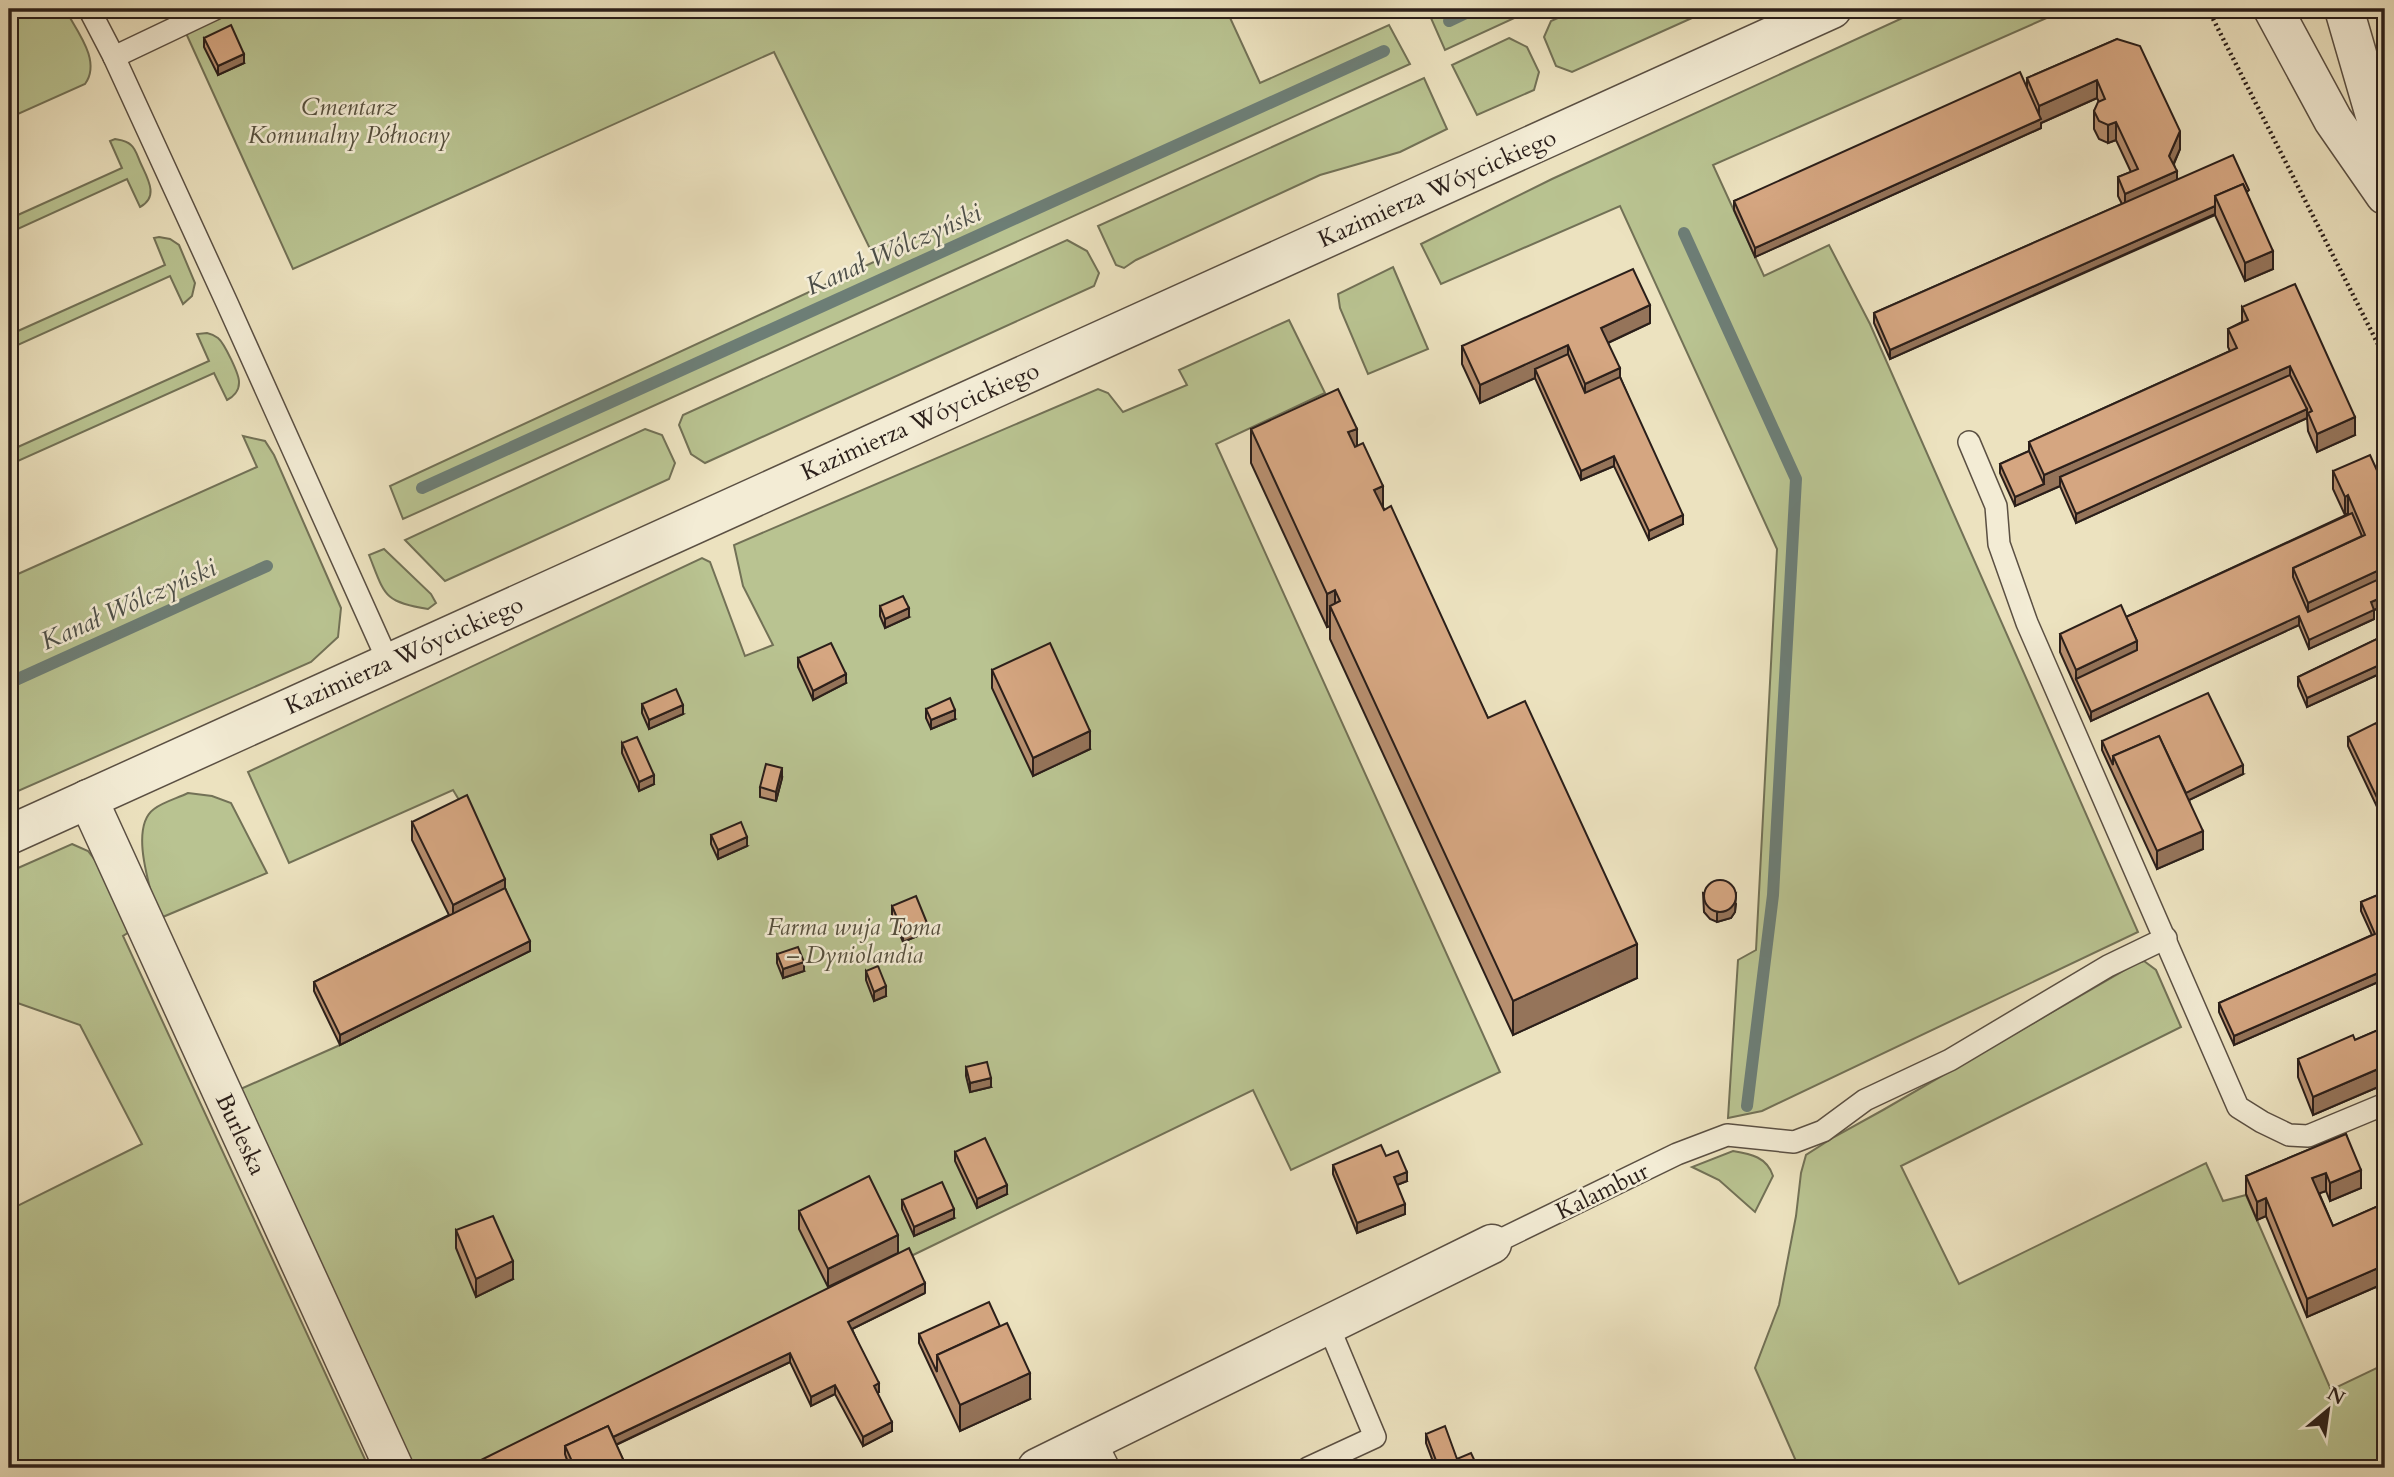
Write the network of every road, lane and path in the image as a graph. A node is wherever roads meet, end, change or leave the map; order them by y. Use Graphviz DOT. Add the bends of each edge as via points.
graph roads {
  1 [pos="89,9"];
  2 [pos="215,9"];
  3 [pos="1832,9"];
  4 [pos="2208,9"];
  5 [pos="2273,9"];
  6 [pos="2344,9"];
  7 [pos="114,57"];
  8 [pos="2385,150"];
  9 [pos="2385,195"];
  10 [pos="2385,358"];
  11 [pos="1969,442"];
  12 [pos="388,661"];
  13 [pos="88,799"];
  14 [pos="9,835"];
  15 [pos="2166,938"];
  16 [pos="2385,1104"];
  17 [pos="1493,1244"];
  18 [pos="1328,1325"];
  19 [pos="1102,1454"];
  20 [pos="394,1468"];
  21 [pos="1037,1468"];
  22 [pos="1308,1468"];
  1 -- 7 [label="lane"];
  2 -- 7 [label="lane"];
  3 -- 12 [label="street, Kazimierza Wóycickiego"];
  4 -- 10 [label="path"];
  5 -- 9 [label="street" via="2333,120"];
  6 -- 8 [label="street"];
  7 -- 12 [label="lane"];
  11 -- 15 [label="lane" via="1996,506 1998,544 2027,623"];
  12 -- 13 [label="street, Kazimierza Wóycickiego"];
  13 -- 14 [label="street, Kazimierza Wóycickiego"];
  13 -- 20 [label="street, Burleska"];
  15 -- 16 [label="lane" via="2238,1107 2289,1135 2308,1136"];
  15 -- 17 [label="lane, Kalambur" via="2108,966 1950,1060 1865,1100 1823,1131 1794,1142 1727,1135 1677,1154"];
  17 -- 18 [label="street, Kalambur"];
  18 -- 19 [label="street, Kalambur"];
  18 -- 22 [label="lane" via="1375,1437"];
  19 -- 21 [label="street, Kalambur"];
}
